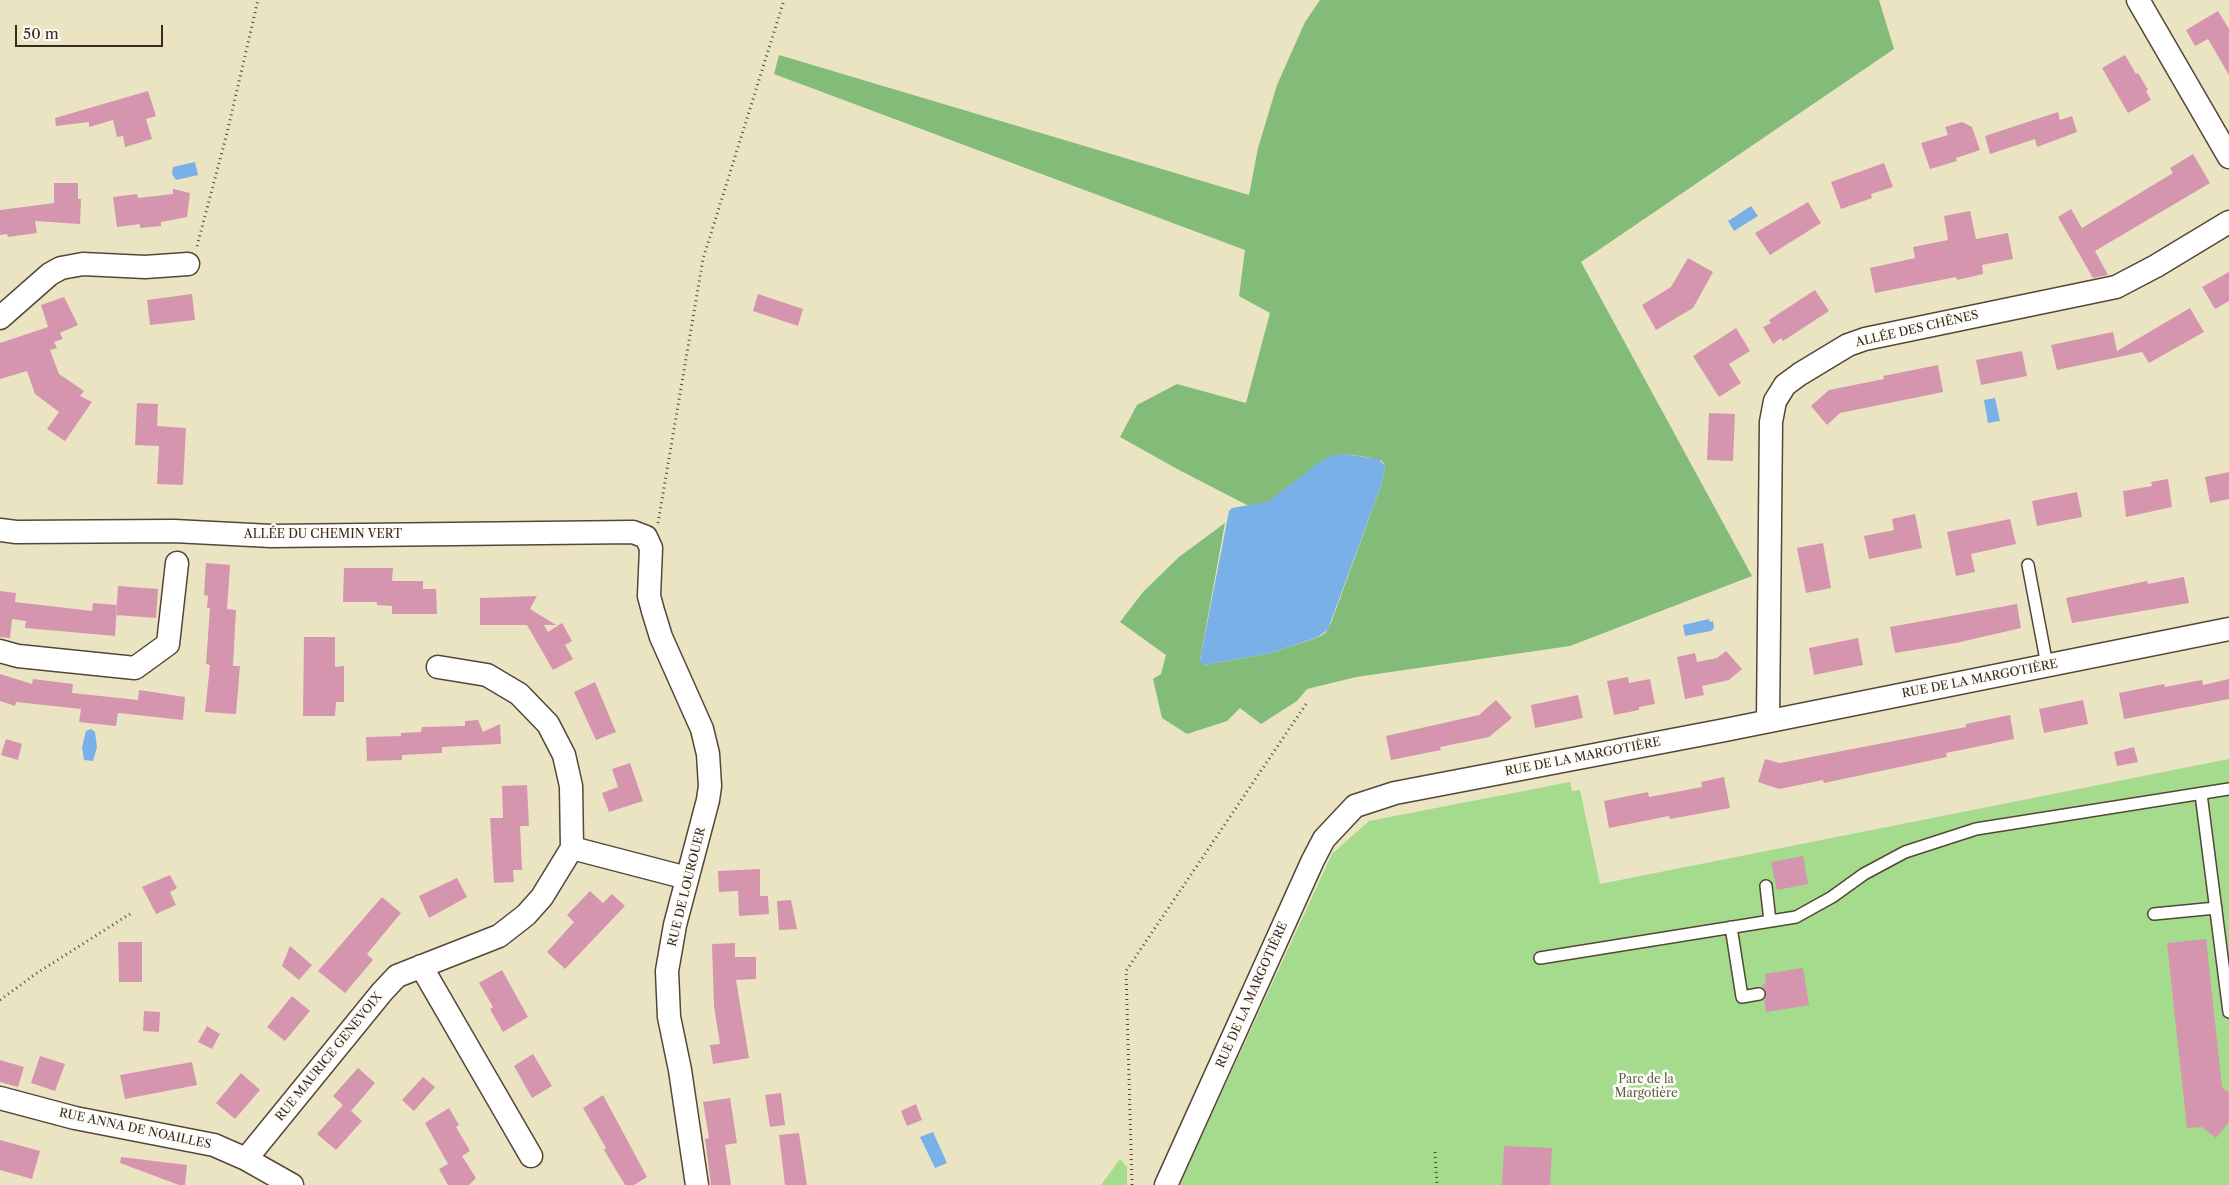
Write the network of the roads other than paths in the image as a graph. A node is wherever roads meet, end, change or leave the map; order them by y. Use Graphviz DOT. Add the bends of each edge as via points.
graph roads {
  1 [pos="2138,0"];
  2 [pos="2229,157"];
  3 [pos="2229,222"];
  4 [pos="188,264"];
  5 [pos="0,318"];
  6 [pos="0,530"];
  7 [pos="647,538"];
  8 [pos="177,562"];
  9 [pos="2028,565"];
  10 [pos="2229,628"];
  11 [pos="0,650"];
  12 [pos="2047,665"];
  13 [pos="438,667"];
  14 [pos="1768,720"];
  15 [pos="2229,789"];
  16 [pos="2201,794"];
  17 [pos="572,848"];
  18 [pos="687,878"];
  19 [pos="1766,886"];
  20 [pos="2216,908"];
  21 [pos="2154,914"];
  22 [pos="1770,921"];
  23 [pos="1731,927"];
  24 [pos="1540,958"];
  25 [pos="421,966"];
  26 [pos="1759,994"];
  27 [pos="2229,1012"];
  28 [pos="0,1098"];
  29 [pos="531,1156"];
  30 [pos="246,1159"];
  31 [pos="292,1185"];
  32 [pos="697,1185"];
  33 [pos="1166,1185"];
  1 -- 2 [label="street"];
  3 -- 14 [label="street, ALLÉE DES CHÊNES" via="2116,287 1865,338 1848,345 1785,385 1776,401 1771,422"];
  4 -- 5 [label="street" via="145,267 83,264 61,268"];
  6 -- 7 [label="street, ALLÉE DU CHEMIN VERT" via="174,531 271,536 633,532"];
  7 -- 18 [label="street, RUE DE LOUROUER" via="652,565 649,596 662,637 702,730 708,754 710,786 698,846"];
  8 -- 11 [label="street" via="168,644 135,668 18,656"];
  9 -- 12 [label="lane"];
  10 -- 12 [label="street, RUE DE LA MARGOTIÈRE"];
  12 -- 14 [label="street, RUE DE LA MARGOTIÈRE"];
  13 -- 17 [label="street" via="487,675 519,694 548,724 564,756 571,786"];
  14 -- 33 [label="street, RUE DE LA MARGOTIÈRE" via="1395,793 1355,806 1324,839 1313,860"];
  15 -- 16 [label="lane"];
  16 -- 20 [label="lane"];
  16 -- 22 [label="lane" via="1976,829 1905,852 1796,917"];
  17 -- 18 [label="street"];
  17 -- 25 [label="street, RUE MAURICE GENEVOIX" via="542,898 526,915 499,936"];
  18 -- 32 [label="street, RUE DE LOUROUER" via="667,972 669,1017"];
  19 -- 22 [label="lane"];
  20 -- 21 [label="lane"];
  20 -- 27 [label="lane"];
  22 -- 23 [label="lane"];
  23 -- 24 [label="lane"];
  23 -- 26 [label="lane" via="1742,997"];
  25 -- 29 [label="street"];
  25 -- 30 [label="street, RUE MAURICE GENEVOIX" via="397,976 382,992"];
  28 -- 30 [label="street, RUE ANNA DE NOAILLES" via="76,1118 214,1145"];
  30 -- 31 [label="street, RUE ANNA DE NOAILLES"];
}
